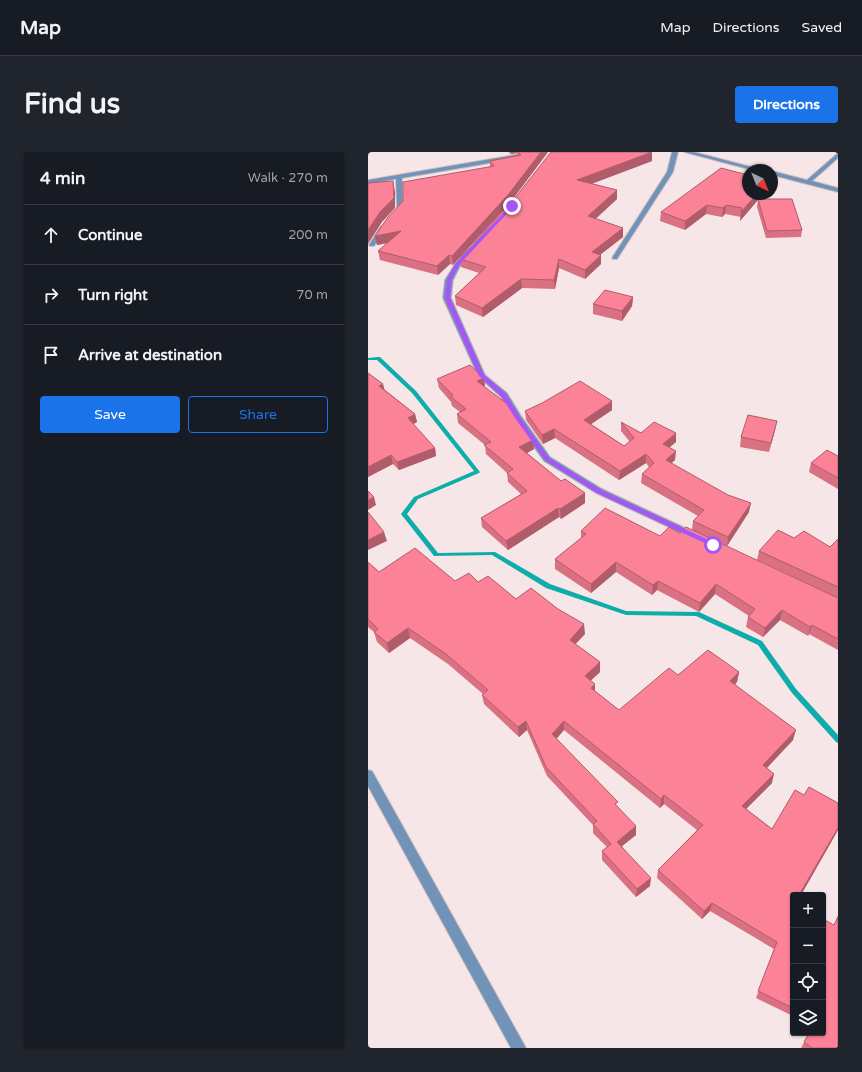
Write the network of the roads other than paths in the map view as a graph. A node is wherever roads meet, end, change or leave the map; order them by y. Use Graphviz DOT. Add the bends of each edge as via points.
graph roads {
  1 [pos="675,152"];
  2 [pos="687,152"];
  3 [pos="710,152"];
  4 [pos="548,154"];
  5 [pos="838,155"];
  6 [pos="703,156"];
  7 [pos="742,166"];
  8 [pos="778,174"];
  9 [pos="399,176"];
  10 [pos="368,182"];
  11 [pos="808,182"];
  12 [pos="838,190"];
  13 [pos="477,243"];
  14 [pos="372,245"];
  15 [pos="615,258"];
  16 [pos="706,542"];
  17 [pos="368,777"];
  18 [pos="520,1048"];
  1 -- 15 [label="street" via="670,172"];
  2 -- 6 [label="street"];
  3 -- 6 [label="street"];
  4 -- 9 [label="street"];
  5 -- 11 [label="street"];
  6 -- 7 [label="street"];
  8 -- 11 [label="street"];
  9 -- 10 [label="street"];
  9 -- 14 [label="street" via="400,209 385,224"];
  11 -- 12 [label="street"];
  13 -- 16 [label="street" via="457,265 449,280 447,298 482,376 504,396 547,459 599,491"];
  17 -- 18 [label="street"];
}
